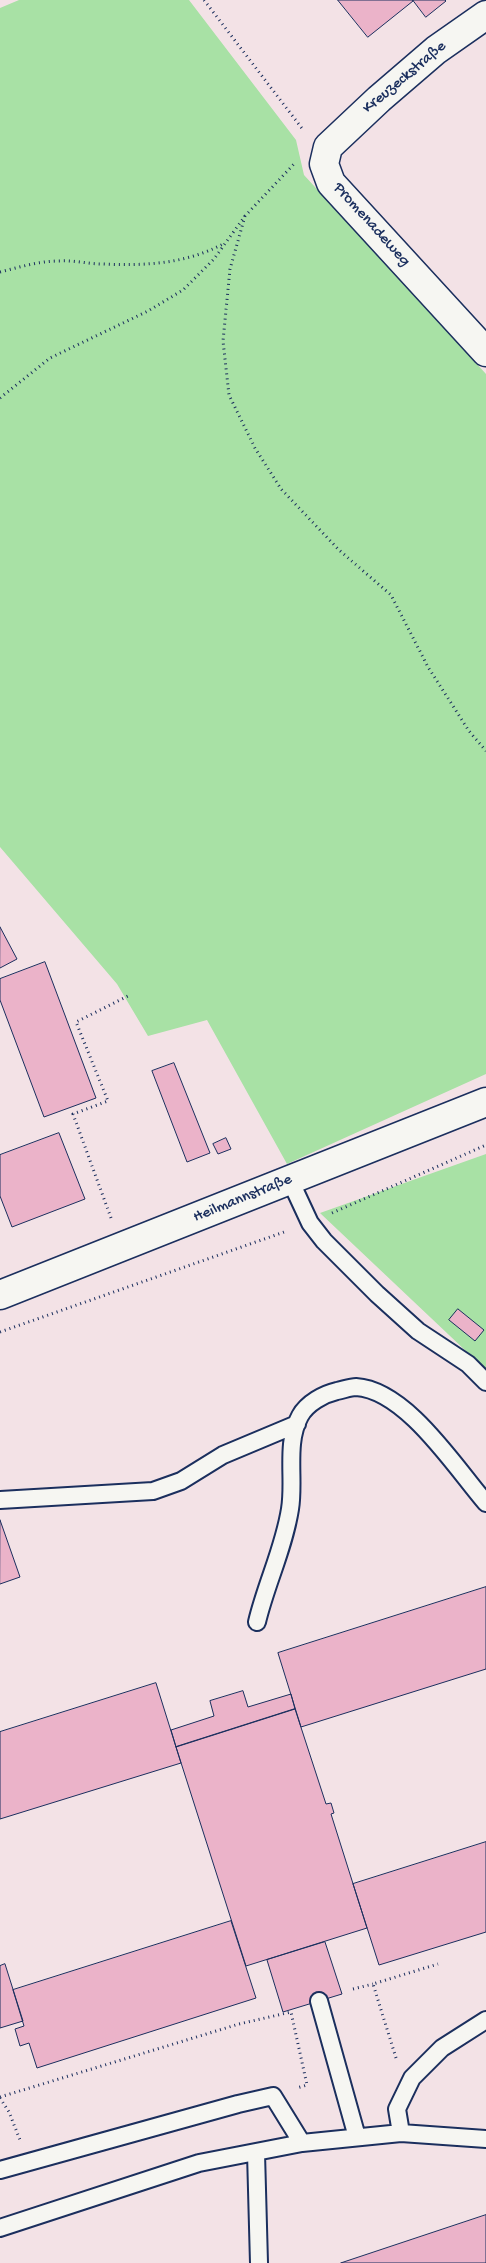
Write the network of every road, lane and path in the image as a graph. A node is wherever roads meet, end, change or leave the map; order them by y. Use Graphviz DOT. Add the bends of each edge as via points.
graph roads {
  1 [pos="204,0"];
  2 [pos="486,15"];
  3 [pos="321,146"];
  4 [pos="245,216"];
  5 [pos="228,241"];
  6 [pos="0,272"];
  7 [pos="486,352"];
  8 [pos="0,398"];
  9 [pos="486,751"];
  10 [pos="130,994"];
  11 [pos="486,1102"];
  12 [pos="486,1145"];
  13 [pos="290,1180"];
  14 [pos="310,1223"];
  15 [pos="121,1247"];
  16 [pos="0,1295"];
  17 [pos="0,1332"];
  18 [pos="486,1382"];
  19 [pos="297,1424"];
  20 [pos="0,1500"];
  21 [pos="486,1503"];
  22 [pos="257,1622"];
  23 [pos="438,1964"];
  24 [pos="373,1984"];
  25 [pos="353,1989"];
  26 [pos="319,2001"];
  27 [pos="486,2020"];
  28 [pos="408,2086"];
  29 [pos="273,2096"];
  30 [pos="0,2098"];
  31 [pos="401,2132"];
  32 [pos="357,2137"];
  33 [pos="486,2139"];
  34 [pos="302,2142"];
  35 [pos="256,2153"];
  36 [pos="30,2163"];
  37 [pos="0,2170"];
  38 [pos="0,2228"];
  39 [pos="259,2263"];
  1 -- 3 [label="path"];
  2 -- 3 [label="street, Kreuzeckstraße" via="436,50"];
  3 -- 4 [label="path"];
  3 -- 7 [label="street, Promenadeweg" via="332,183"];
  4 -- 5 [label="path"];
  4 -- 9 [label="path" via="230,269 224,332 229,395 255,448 281,489 339,550 391,595 428,667"];
  5 -- 6 [label="path" via="171,263 61,261"];
  5 -- 8 [label="path" via="183,290 148,311 50,358"];
  10 -- 15 [label="path" via="76,1022 108,1101 73,1114"];
  11 -- 13 [label="street, Heilmannstraße"];
  12 -- 14 [label="path"];
  13 -- 14 [label="lane"];
  13 -- 15 [label="street, Heilmannstraße"];
  14 -- 17 [label="path"];
  14 -- 18 [label="lane" via="377,1294 418,1331 468,1364"];
  15 -- 16 [label="street, Heilmannstraße"];
  19 -- 20 [label="lane" via="223,1455 181,1481 153,1491"];
  19 -- 21 [label="lane" via="300,1415 312,1403 329,1393 355,1387 382,1395 402,1407 423,1427"];
  19 -- 22 [label="lane" via="293,1438 290,1508"];
  23 -- 24 [label="path"];
  24 -- 25 [label="path"];
  24 -- 28 [label="path"];
  26 -- 32 [label="lane"];
  27 -- 28 [label="lane" via="442,2048"];
  28 -- 31 [label="lane" via="397,2109"];
  29 -- 30 [label="path" via="307,2085 291,2012 239,2024"];
  29 -- 34 [label="lane"];
  29 -- 36 [label="lane"];
  30 -- 36 [label="path"];
  31 -- 32 [label="lane"];
  31 -- 33 [label="lane"];
  32 -- 34 [label="lane"];
  34 -- 35 [label="lane"];
  35 -- 38 [label="lane" via="199,2163"];
  35 -- 39 [label="lane"];
  36 -- 37 [label="lane"];
}
